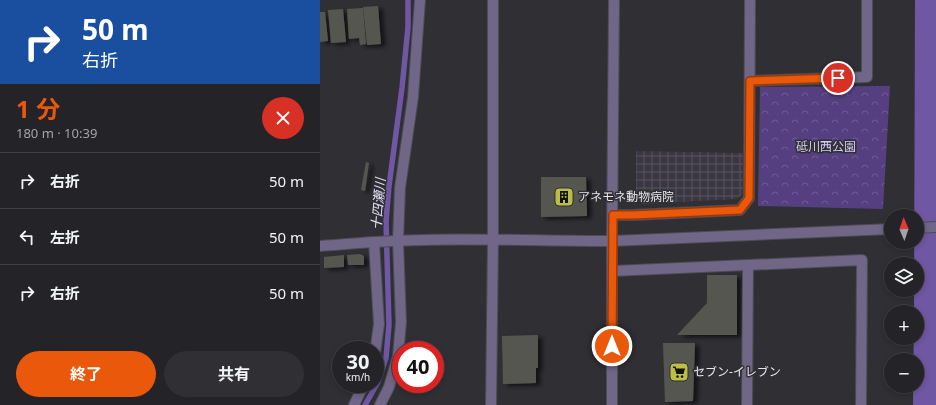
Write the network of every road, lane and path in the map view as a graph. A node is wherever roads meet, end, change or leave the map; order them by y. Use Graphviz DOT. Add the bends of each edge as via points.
graph roads {
  1 [pos="420,0"];
  2 [pos="493,0"];
  3 [pos="614,0"];
  4 [pos="750,0"];
  5 [pos="867,0"];
  6 [pos="750,81"];
  7 [pos="613,215"];
  8 [pos="936,227"];
  9 [pos="924,228"];
  10 [pos="884,229"];
  11 [pos="493,240"];
  12 [pos="398,241"];
  13 [pos="612,241"];
  14 [pos="374,242"];
  15 [pos="320,246"];
  16 [pos="748,266"];
  17 [pos="612,271"];
  18 [pos="377,341"];
  19 [pos="360,393"];
  20 [pos="354,405"];
  21 [pos="380,405"];
  22 [pos="491,405"];
  23 [pos="612,405"];
  24 [pos="747,405"];
  25 [pos="861,405"];
  1 -- 12 [label="street" via="413,97 400,188"];
  2 -- 11 [label="street"];
  3 -- 7 [label="street"];
  4 -- 6 [label="street"];
  5 -- 6 [label="street" via="867,77"];
  6 -- 7 [label="street" via="749,198 740,210"];
  7 -- 13 [label="street"];
  8 -- 9 [label="street"];
  10 -- 13 [label="street"];
  11 -- 12 [label="street"];
  11 -- 13 [label="street"];
  11 -- 22 [label="street"];
  12 -- 14 [label="street"];
  12 -- 21 [label="street" via="401,322 398,356 389,387"];
  13 -- 17 [label="street"];
  14 -- 15 [label="street"];
  14 -- 18 [label="street" via="379,324"];
  16 -- 17 [label="street"];
  16 -- 24 [label="street"];
  16 -- 25 [label="street" via="862,260"];
  17 -- 23 [label="street"];
  19 -- 20 [label="street"];
}
